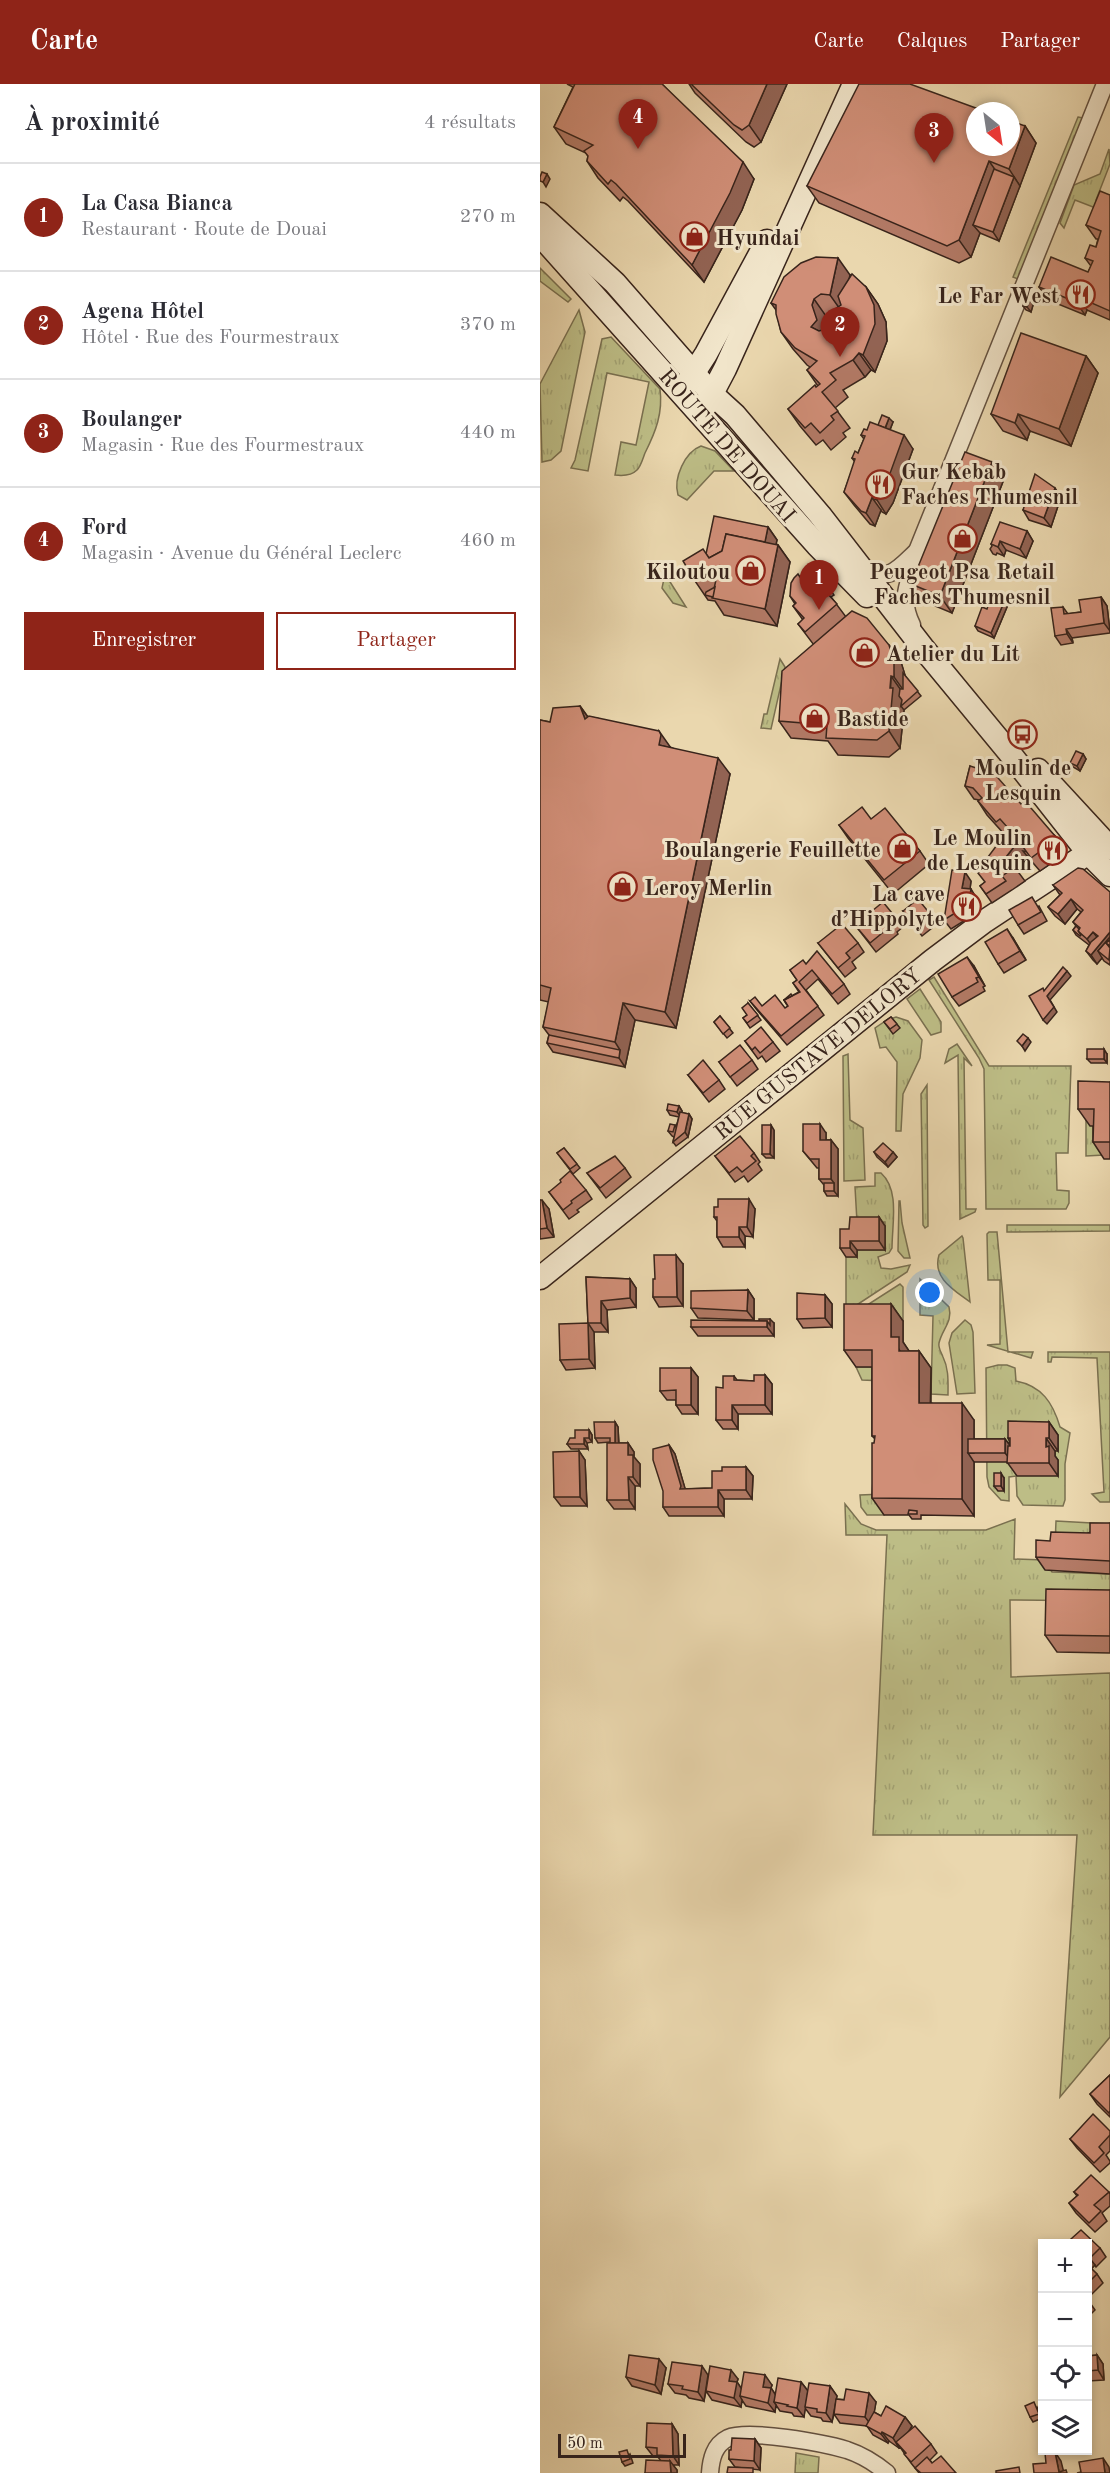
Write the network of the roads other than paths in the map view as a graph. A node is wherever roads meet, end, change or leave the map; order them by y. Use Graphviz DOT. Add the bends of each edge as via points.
graph roads {
  1 [pos="837,84"];
  2 [pos="854,84"];
  3 [pos="1105,84"];
  4 [pos="540,214"];
  5 [pos="540,235"];
  6 [pos="694,374"];
  7 [pos="681,393"];
  8 [pos="712,394"];
  9 [pos="700,413"];
  10 [pos="917,551"];
  11 [pos="863,570"];
  12 [pos="923,648"];
  13 [pos="1101,848"];
  14 [pos="1110,875"];
  15 [pos="540,1278"];
  16 [pos="710,2473"];
  17 [pos="887,2473"];
  1 -- 6 [label="main road" via="771,234"];
  2 -- 8 [label="main road"];
  3 -- 10 [label="street"];
  4 -- 6 [label="main road" via="615,283"];
  5 -- 7 [label="main road, ROUTE DE DOUAI"];
  6 -- 7 [label="main road"];
  6 -- 8 [label="main road"];
  7 -- 9 [label="main road, ROUTE DE DOUAI"];
  8 -- 9 [label="main road"];
  8 -- 11 [label="main road" via="746,428"];
  9 -- 12 [label="main road, ROUTE DE DOUAI" via="817,545"];
  10 -- 11 [label="street" via="894,572 879,576"];
  10 -- 12 [label="street" via="905,606"];
  11 -- 12 [label="main road"];
  12 -- 13 [label="main road"];
  13 -- 14 [label="main road"];
  13 -- 15 [label="main road, RUE GUSTAVE DELORY" via="950,946"];
  16 -- 17 [label="street" via="719,2444 742,2435 846,2450"];
}
